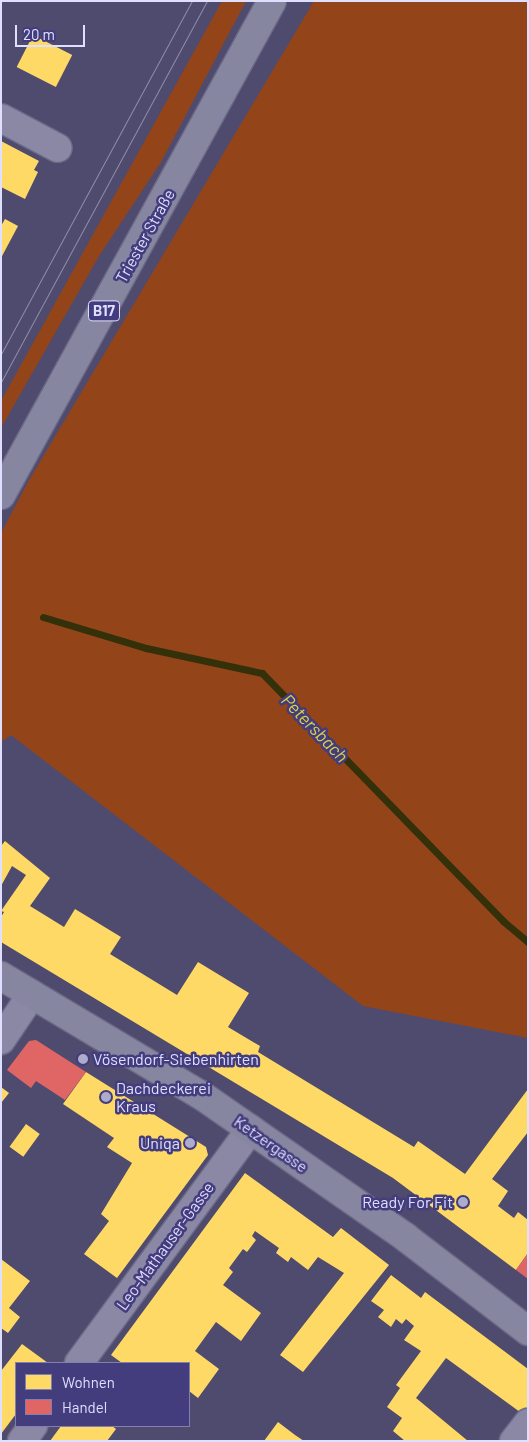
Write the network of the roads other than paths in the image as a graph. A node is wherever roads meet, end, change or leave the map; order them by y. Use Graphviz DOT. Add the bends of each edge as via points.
graph roads {
  1 [pos="272,1"];
  2 [pos="1,118"];
  3 [pos="58,148"];
  4 [pos="1,495"];
  5 [pos="1,976"];
  6 [pos="32,994"];
  7 [pos="1,1040"];
  8 [pos="251,1129"];
  9 [pos="528,1331"];
  10 [pos="80,1362"];
  11 [pos="528,1423"];
  12 [pos="32,1427"];
  13 [pos="22,1441"];
  14 [pos="514,1441"];
  1 -- 4 [label="main road, Triester Straße / B17"];
  2 -- 3 [label="street"];
  5 -- 6 [label="main road, Ketzergasse"];
  6 -- 7 [label="street"];
  6 -- 8 [label="main road, Ketzergasse"];
  8 -- 9 [label="main road, Ketzergasse" via="405,1237"];
  8 -- 10 [label="street, Leo-Mathauser-Gasse"];
  11 -- 14 [label="street"];
  12 -- 13 [label="street"];
}
